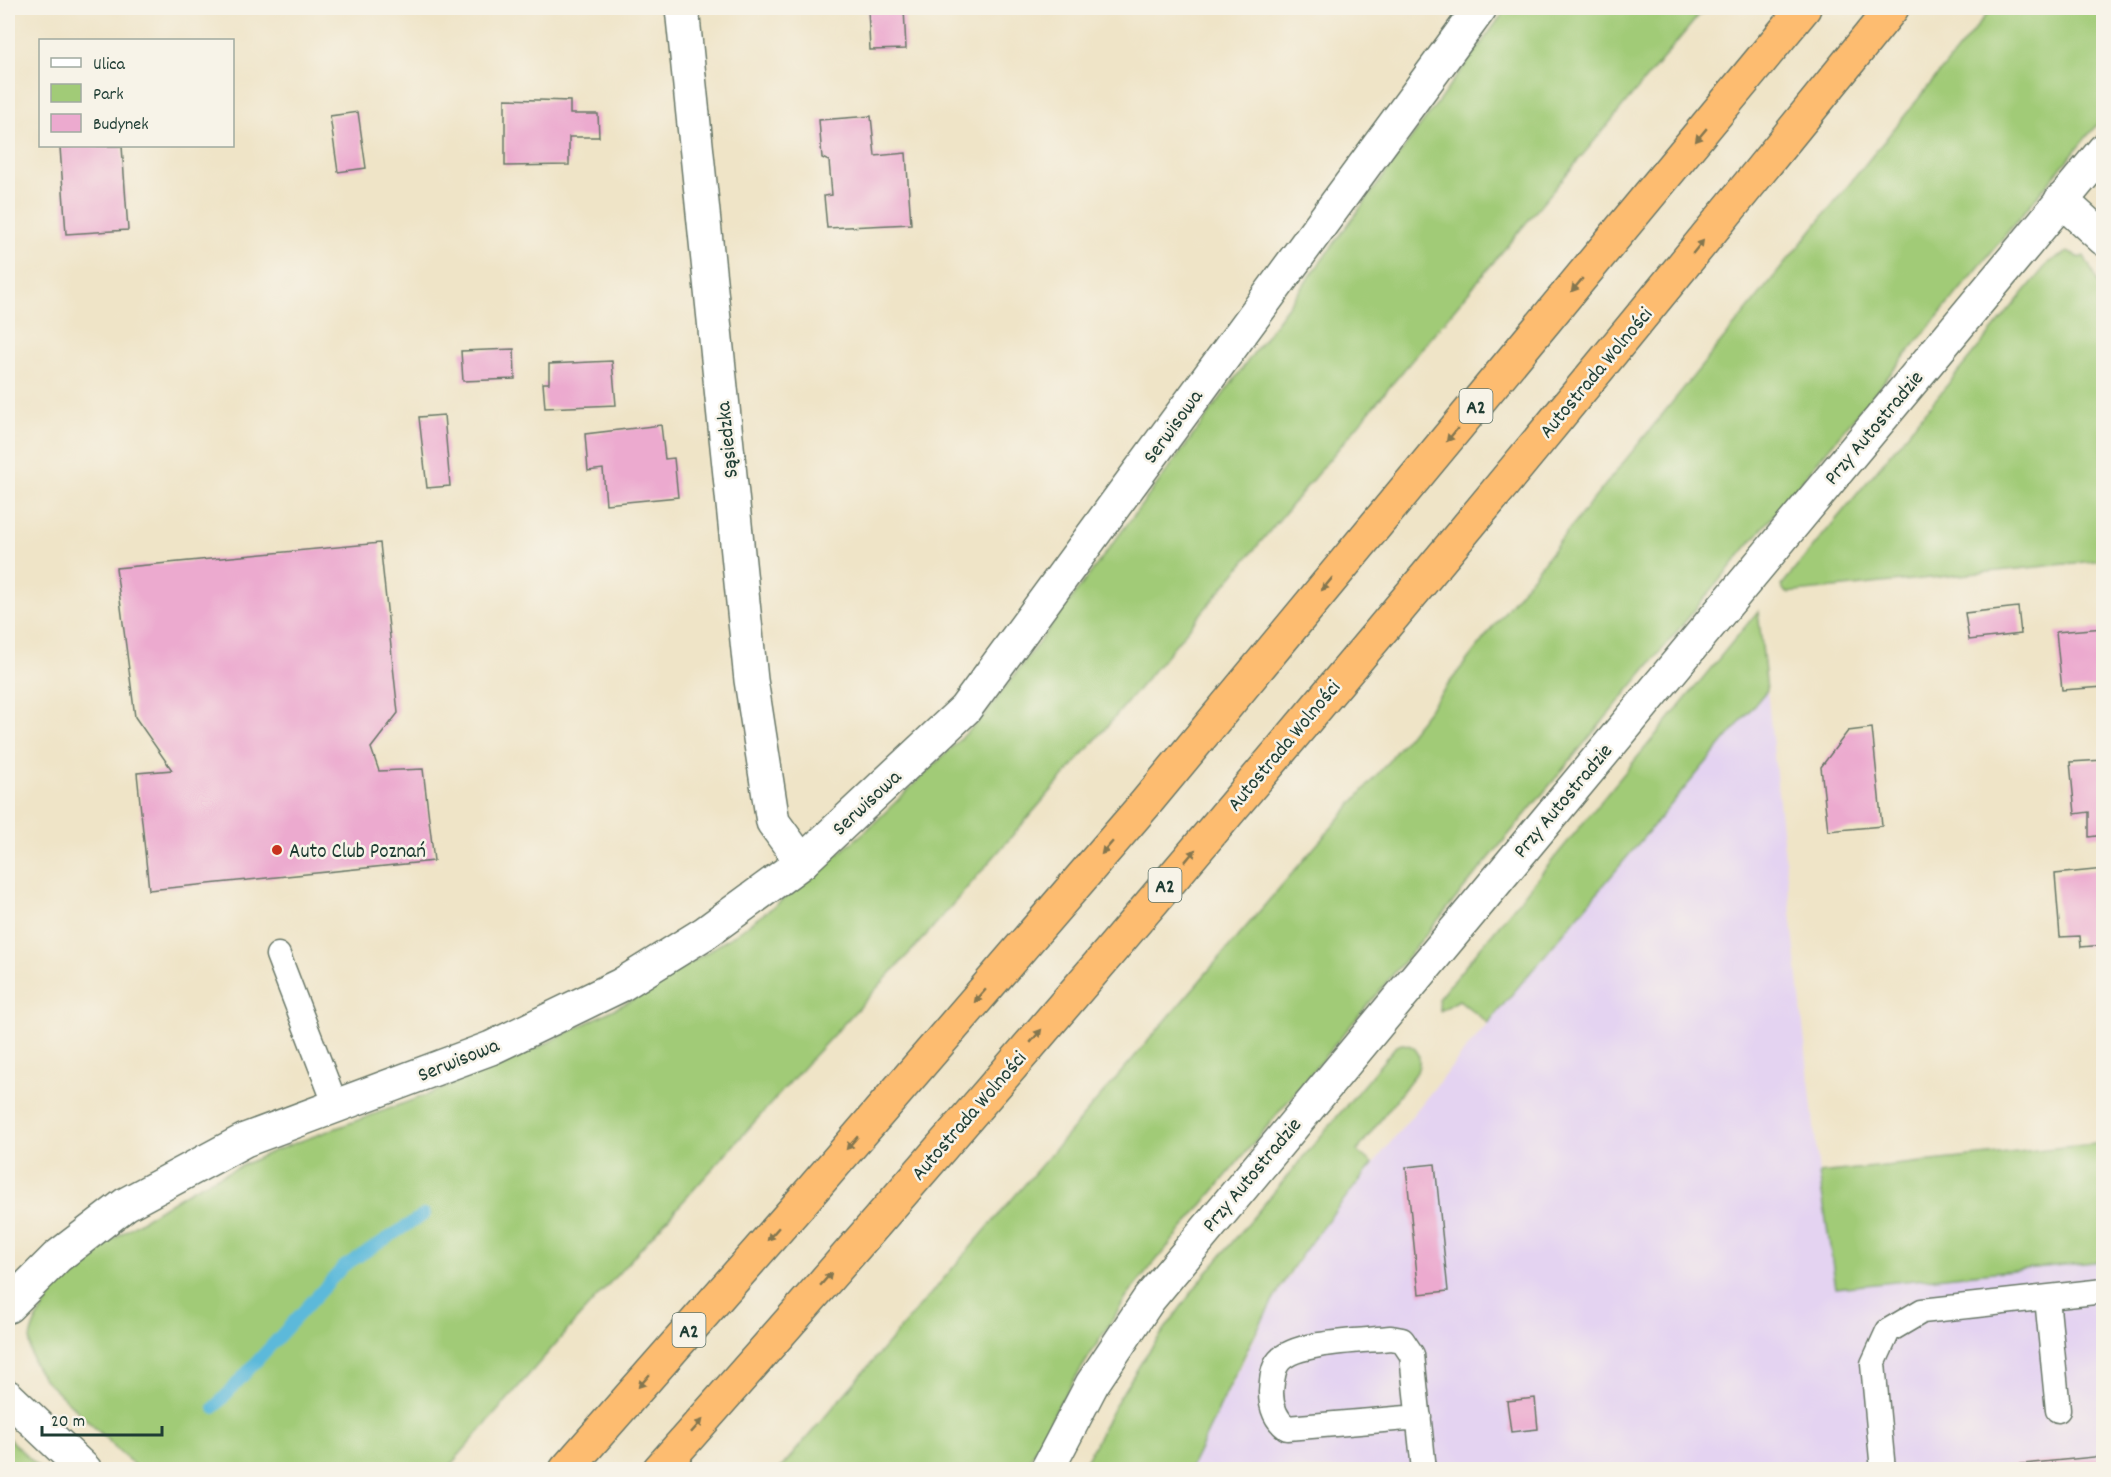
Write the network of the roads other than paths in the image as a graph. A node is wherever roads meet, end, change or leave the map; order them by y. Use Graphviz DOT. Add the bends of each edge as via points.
graph roads {
  1 [pos="682,8"];
  2 [pos="1480,8"];
  3 [pos="1804,8"];
  4 [pos="1820,8"];
  5 [pos="1871,8"];
  6 [pos="1892,8"];
  7 [pos="1730,100"];
  8 [pos="1784,141"];
  9 [pos="2103,150"];
  10 [pos="2061,200"];
  11 [pos="2103,239"];
  12 [pos="802,862"];
  13 [pos="278,955"];
  14 [pos="336,1106"];
  15 [pos="2103,1292"];
  16 [pos="2047,1298"];
  17 [pos="8,1305"];
  18 [pos="8,1397"];
  19 [pos="2058,1410"];
  20 [pos="1419,1417"];
  21 [pos="85,1470"];
  22 [pos="566,1470"];
  23 [pos="659,1470"];
  24 [pos="1047,1470"];
  25 [pos="1424,1470"];
  26 [pos="1883,1470"];
  1 -- 12 [label="street, Sąsiedzka" via="751,680 773,822"];
  2 -- 12 [label="street, Serwisowa" via="965,709"];
  3 -- 7 [label="highway, A2"];
  4 -- 7 [label="lane"];
  5 -- 8 [label="lane"];
  6 -- 8 [label="highway, Autostrada Wolności / A2"];
  7 -- 22 [label="highway, A2, one-way" via="1145,804"];
  23 -- 8 [label="highway, Autostrada Wolności / A2, one-way" via="1285,744"];
  9 -- 10 [label="street, Przy Autostradzie"];
  10 -- 11 [label="street"];
  10 -- 24 [label="street, Przy Autostradzie" via="1163,1281 1108,1358"];
  12 -- 14 [label="street, Serwisowa" via="705,933 621,986 491,1048"];
  13 -- 14 [label="lane"];
  14 -- 17 [label="street, Serwisowa" via="246,1140 126,1204 57,1257"];
  15 -- 16 [label="lane"];
  16 -- 19 [label="lane"];
  16 -- 26 [label="lane" via="1922,1311 1888,1331 1873,1364"];
  18 -- 21 [label="street"];
  20 -- 20 [label="lane" via="1413,1355 1402,1340 1391,1338 1295,1351 1277,1363 1272,1377 1274,1414 1287,1428"];
  20 -- 25 [label="lane"];
}
